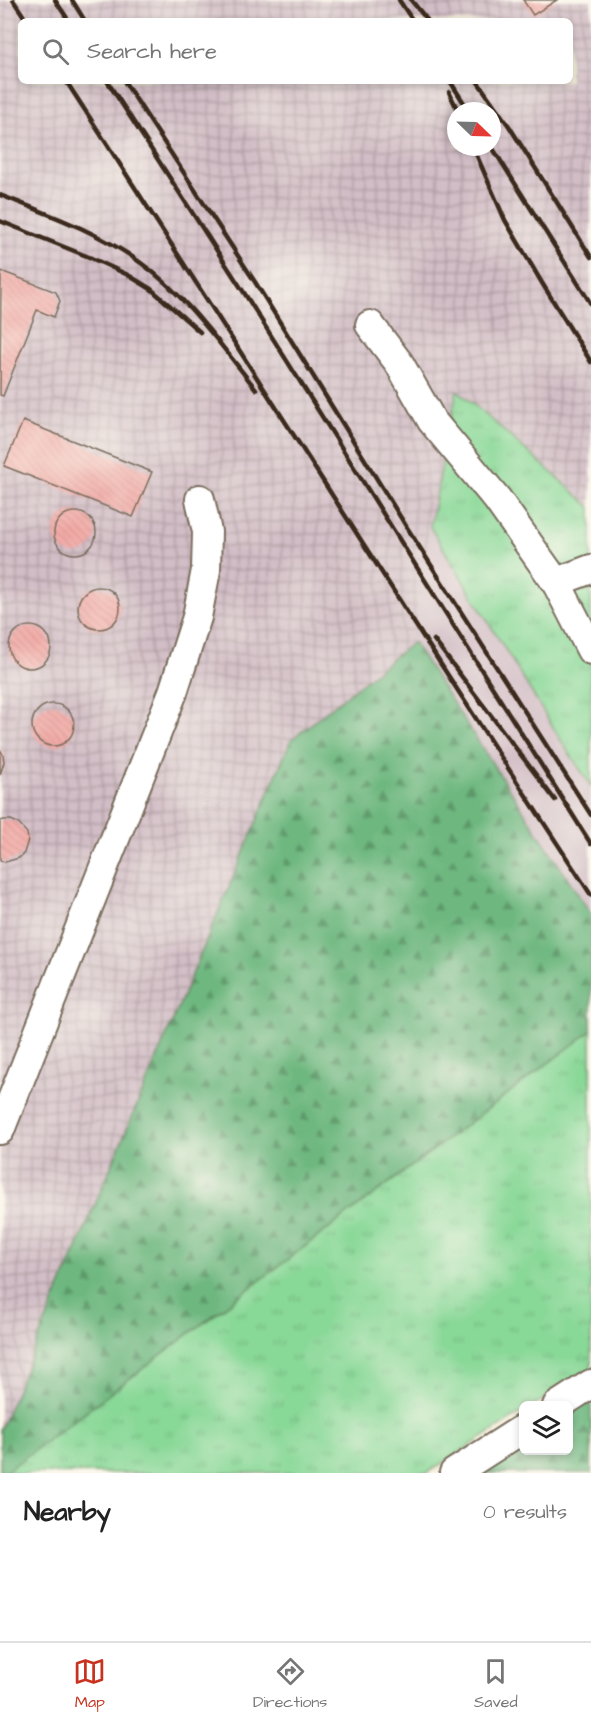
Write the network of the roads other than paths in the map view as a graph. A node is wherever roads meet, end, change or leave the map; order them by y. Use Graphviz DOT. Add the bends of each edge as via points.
graph roads {
  1 [pos="370,325"];
  2 [pos="200,499"];
  3 [pos="591,569"];
  4 [pos="557,584"];
  5 [pos="591,650"];
  6 [pos="0,1130"];
  7 [pos="591,1384"];
  8 [pos="565,1401"];
  9 [pos="519,1431"];
  10 [pos="454,1473"];
  1 -- 4 [label="lane" via="399,363 432,421 497,499"];
  2 -- 6 [label="lane" via="207,532 206,570 197,617 177,682"];
  3 -- 4 [label="lane"];
  4 -- 5 [label="lane"];
  7 -- 8 [label="lane"];
  9 -- 10 [label="lane"];
}
